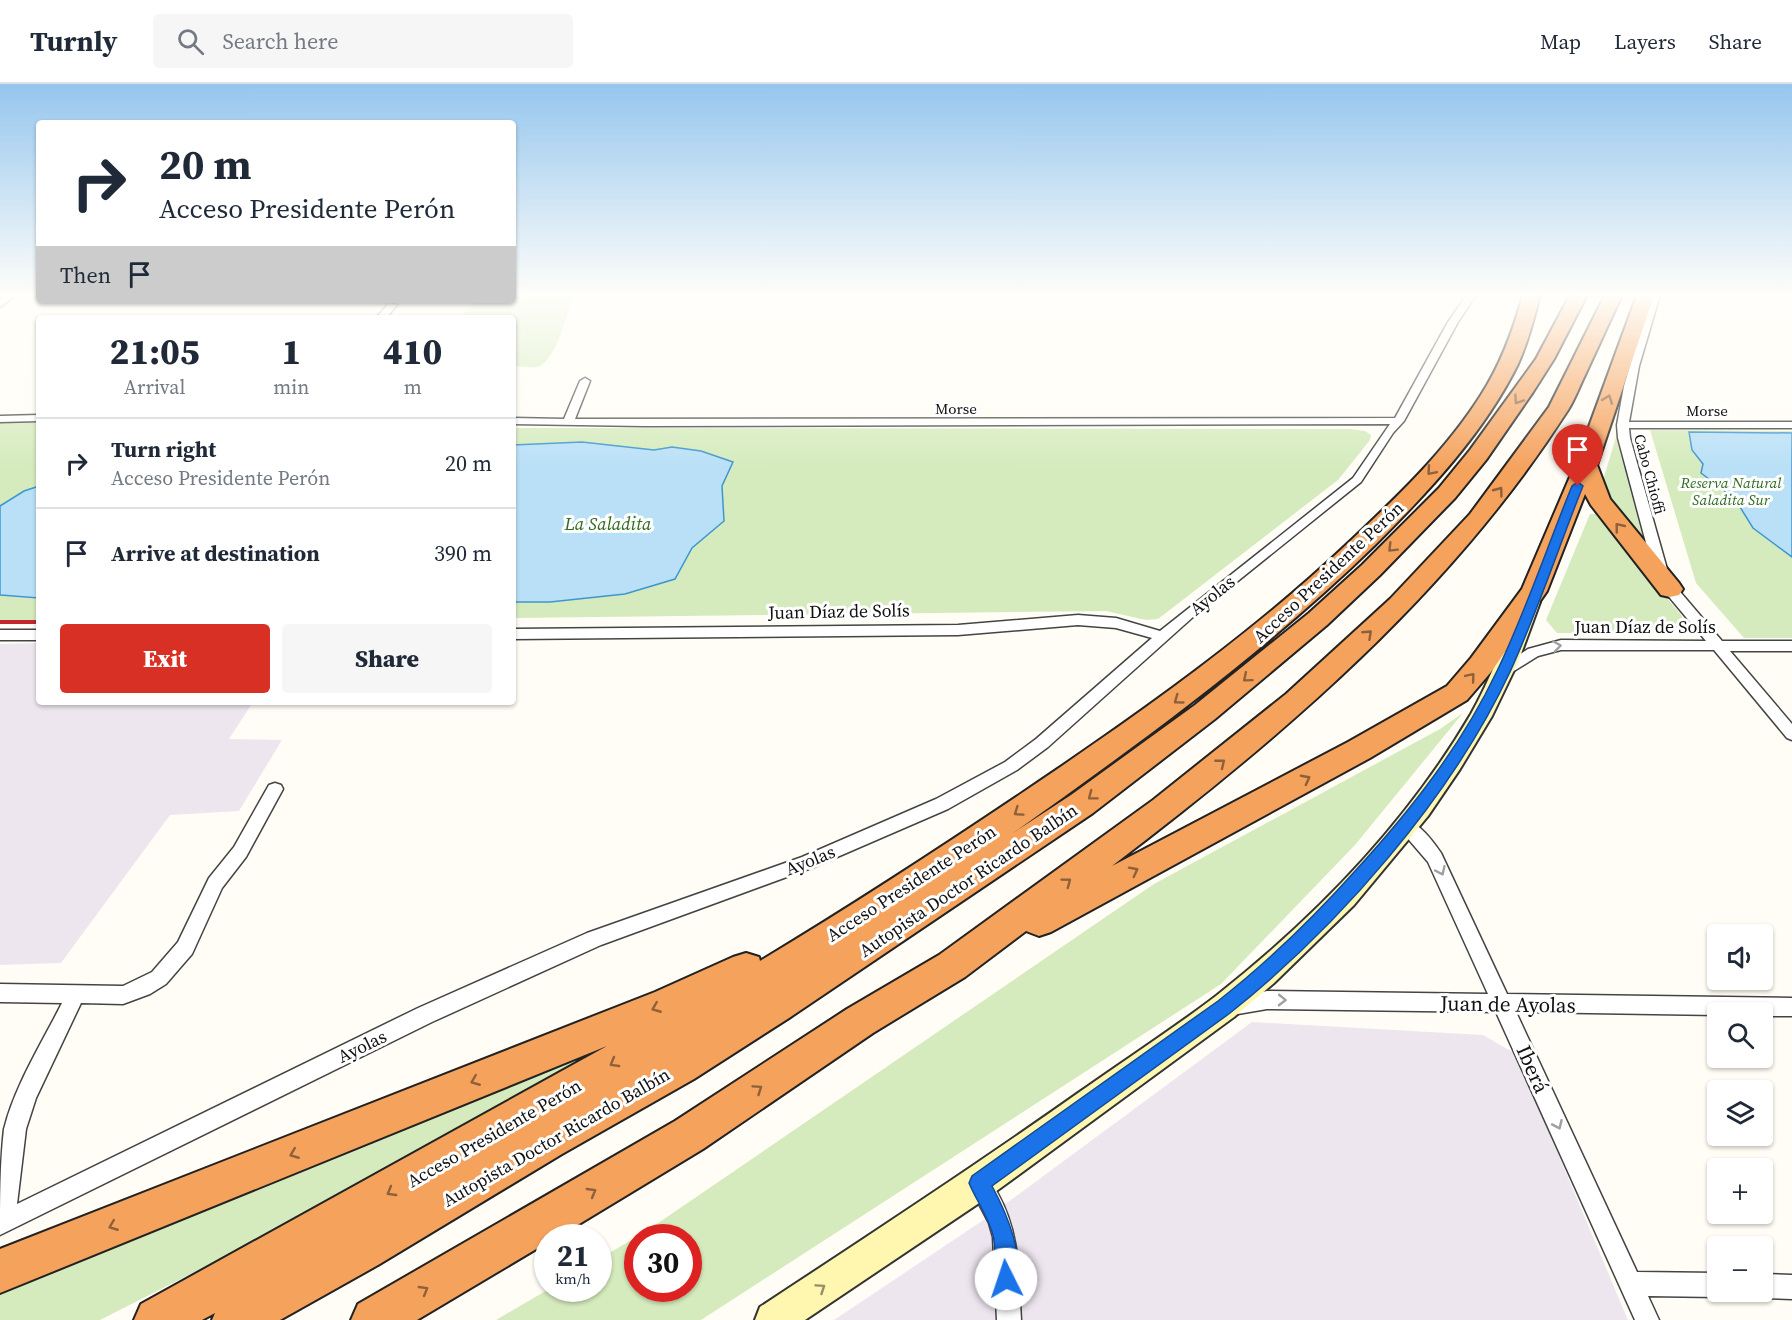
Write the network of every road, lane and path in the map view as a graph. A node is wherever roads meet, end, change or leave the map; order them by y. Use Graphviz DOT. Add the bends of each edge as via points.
graph roads {
  1 [pos="1436,353"];
  2 [pos="1513,353"];
  3 [pos="1548,353"];
  4 [pos="1586,353"];
  5 [pos="1626,353"];
  6 [pos="1640,353"];
  7 [pos="585,381"];
  8 [pos="36,418"];
  9 [pos="0,419"];
  10 [pos="516,421"];
  11 [pos="1398,421"];
  12 [pos="568,422"];
  13 [pos="1622,425"];
  14 [pos="1792,425"];
  15 [pos="1586,465"];
  16 [pos="1670,589"];
  17 [pos="1534,591"];
  18 [pos="0,634"];
  19 [pos="36,634"];
  20 [pos="516,634"];
  21 [pos="1163,636"];
  22 [pos="1719,646"];
  23 [pos="1792,646"];
  24 [pos="1504,670"];
  25 [pos="1792,735"];
  26 [pos="275,789"];
  27 [pos="1405,826"];
  28 [pos="898,892"];
  29 [pos="951,966"];
  30 [pos="0,993"];
  31 [pos="76,994"];
  32 [pos="1503,1004"];
  33 [pos="1224,1007"];
  34 [pos="1792,1007"];
  35 [pos="979,1183"];
  36 [pos="2,1223"];
  37 [pos="0,1271"];
  38 [pos="1630,1284"];
  39 [pos="1707,1285"];
  40 [pos="1773,1286"];
  41 [pos="1792,1287"];
  42 [pos="229,1302"];
  43 [pos="157,1320"];
  44 [pos="374,1320"];
  45 [pos="772,1320"];
  46 [pos="1009,1320"];
  47 [pos="1647,1320"];
  1 -- 11 [label="street, Ayolas"];
  2 -- 28 [label="highway, Acceso Presidente Perón, one-way" via="1456,444 1408,498 1302,601 1226,664 1123,740"];
  3 -- 42 [label="highway, Autopista Doctor Ricardo Balbín, one-way" via="1485,447 1447,493 1371,570 1205,712 1082,804 680,1066 363,1250"];
  29 -- 4 [label="highway, one-way" via="1164,809 1296,701 1399,605 1478,519 1532,447 1559,408"];
  15 -- 5 [label="highway, one-way"];
  6 -- 13 [label="street, Cabo Chioffi"];
  7 -- 12 [label="street"];
  8 -- 9 [label="street"];
  10 -- 12 [label="street, Morse"];
  11 -- 12 [label="street, Morse"];
  11 -- 21 [label="street, Ayolas" via="1357,480"];
  13 -- 14 [label="street, Morse"];
  13 -- 16 [label="street, Cabo Chioffi" via="1660,569"];
  16 -- 15 [label="highway, one-way" via="1599,500"];
  15 -- 17 [label="highway"];
  16 -- 22 [label="street, Cabo Chioffi"];
  17 -- 24 [label="main road"];
  29 -- 17 [label="highway, one-way" via="1197,838 1457,693"];
  18 -- 19 [label="street"];
  20 -- 21 [label="street, Juan Díaz de Solís" via="958,630 1078,620 1116,623"];
  21 -- 36 [label="street, Ayolas" via="1042,743 942,804 808,862 594,939 425,1015"];
  22 -- 23 [label="street, Juan Díaz de Solís"];
  24 -- 22 [label="street, Juan Díaz de Solís, one-way" via="1533,652 1562,645"];
  22 -- 25 [label="street, Cabo Chioffi"];
  24 -- 27 [label="main road" via="1447,769"];
  26 -- 31 [label="street" via="240,852 215,884 185,948 173,964 143,988 123,995"];
  27 -- 32 [label="street, Iberá, one-way" via="1435,858"];
  27 -- 33 [label="main road" via="1325,915 1261,978"];
  28 -- 37 [label="highway, one-way" via="668,1004"];
  28 -- 42 [label="highway, Acceso Presidente Perón, one-way" via="772,972 341,1221"];
  44 -- 29 [label="highway, one-way" via="689,1135 860,1021"];
  30 -- 31 [label="street"];
  31 -- 36 [label="street" via="27,1095 15,1129"];
  33 -- 32 [label="street, Juan de Ayolas, one-way" via="1268,1000"];
  32 -- 34 [label="street, Juan de Ayolas"];
  32 -- 38 [label="street, Iberá, one-way"];
  33 -- 35 [label="main road"];
  45 -- 35 [label="main road, one-way"];
  35 -- 46 [label="street" via="999,1219 1004,1237"];
  38 -- 39 [label="street"];
  38 -- 47 [label="street, Iberá"];
  40 -- 41 [label="street"];
  42 -- 43 [label="highway, Acceso Presidente Perón"];
}
